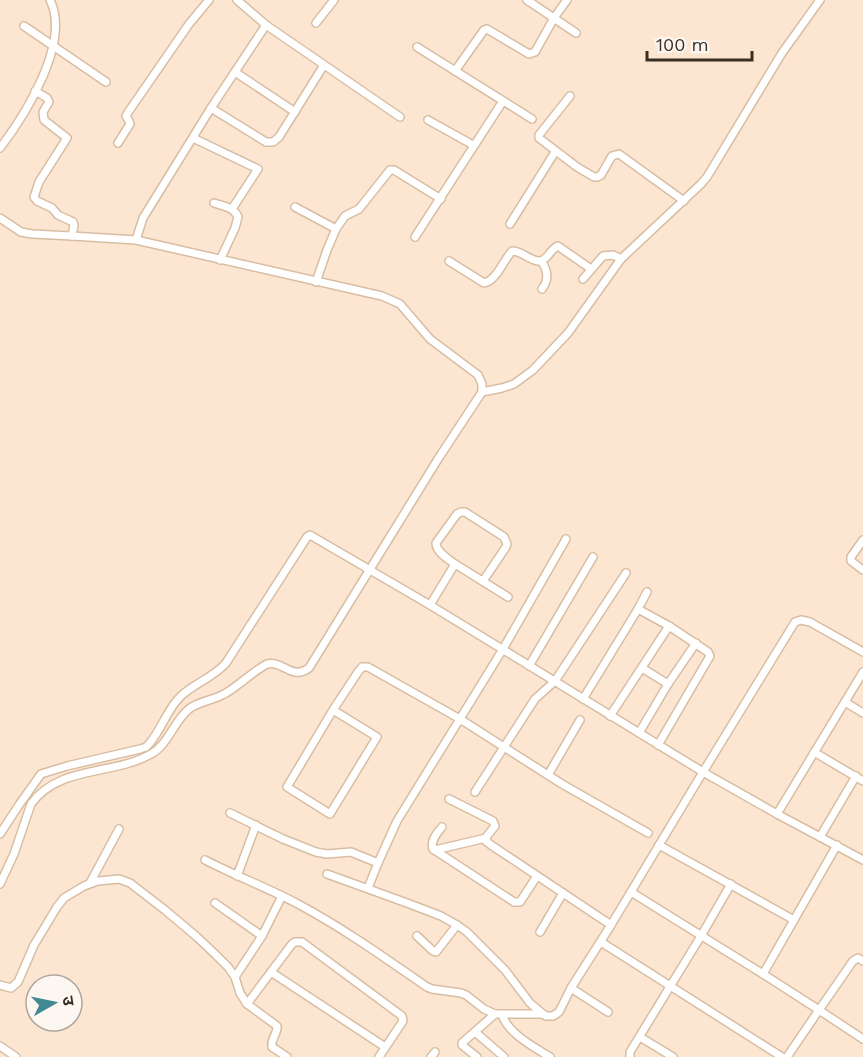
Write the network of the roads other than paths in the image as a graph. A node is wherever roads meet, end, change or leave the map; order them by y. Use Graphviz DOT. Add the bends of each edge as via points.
graph roads {
  1 [pos="50,0"];
  2 [pos="209,0"];
  3 [pos="237,0"];
  4 [pos="334,0"];
  5 [pos="527,0"];
  6 [pos="567,0"];
  7 [pos="820,0"];
  8 [pos="555,18"];
  9 [pos="316,23"];
  10 [pos="266,25"];
  11 [pos="24,26"];
  12 [pos="576,33"];
  13 [pos="54,47"];
  14 [pos="417,47"];
  15 [pos="324,65"];
  16 [pos="455,71"];
  17 [pos="235,72"];
  18 [pos="106,82"];
  19 [pos="35,91"];
  20 [pos="570,96"];
  21 [pos="502,101"];
  22 [pos="211,108"];
  23 [pos="295,112"];
  24 [pos="400,117"];
  25 [pos="532,118"];
  26 [pos="428,120"];
  27 [pos="193,138"];
  28 [pos="118,143"];
  29 [pos="473,145"];
  30 [pos="0,148"];
  31 [pos="555,152"];
  32 [pos="441,199"];
  33 [pos="684,201"];
  34 [pos="214,202"];
  35 [pos="295,207"];
  36 [pos="232,209"];
  37 [pos="0,218"];
  38 [pos="510,224"];
  39 [pos="336,229"];
  40 [pos="72,236"];
  41 [pos="415,237"];
  42 [pos="136,240"];
  43 [pos="621,258"];
  44 [pos="220,260"];
  45 [pos="449,261"];
  46 [pos="542,261"];
  47 [pos="591,269"];
  48 [pos="584,279"];
  49 [pos="316,282"];
  50 [pos="542,289"];
  51 [pos="482,392"];
  52 [pos="566,539"];
  53 [pos="863,540"];
  54 [pos="593,557"];
  55 [pos="455,564"];
  56 [pos="370,570"];
  57 [pos="863,570"];
  58 [pos="626,573"];
  59 [pos="483,581"];
  60 [pos="647,592"];
  61 [pos="508,597"];
  62 [pos="430,605"];
  63 [pos="638,609"];
  64 [pos="669,626"];
  65 [pos="696,644"];
  66 [pos="503,649"];
  67 [pos="863,652"];
  68 [pos="528,666"];
  69 [pos="642,668"];
  70 [pos="863,672"];
  71 [pos="555,681"];
  72 [pos="668,684"];
  73 [pos="583,699"];
  74 [pos="845,702"];
  75 [pos="333,710"];
  76 [pos="863,713"];
  77 [pos="610,716"];
  78 [pos="460,719"];
  79 [pos="580,720"];
  80 [pos="639,733"];
  81 [pos="658,745"];
  82 [pos="503,747"];
  83 [pos="814,752"];
  84 [pos="703,772"];
  85 [pos="548,775"];
  86 [pos="856,776"];
  87 [pos="863,781"];
  88 [pos="476,792"];
  89 [pos="449,799"];
  90 [pos="230,813"];
  91 [pos="777,814"];
  92 [pos="256,825"];
  93 [pos="442,827"];
  94 [pos="120,829"];
  95 [pos="648,833"];
  96 [pos="0,834"];
  97 [pos="820,837"];
  98 [pos="486,838"];
  99 [pos="659,845"];
  100 [pos="837,845"];
  101 [pos="435,850"];
  102 [pos="205,860"];
  103 [pos="863,860"];
  104 [pos="378,863"];
  105 [pos="327,874"];
  106 [pos="237,876"];
  107 [pos="537,876"];
  108 [pos="0,884"];
  109 [pos="90,884"];
  110 [pos="731,884"];
  111 [pos="368,888"];
  112 [pos="631,892"];
  113 [pos="562,893"];
  114 [pos="282,897"];
  115 [pos="215,903"];
  116 [pos="794,920"];
  117 [pos="457,925"];
  118 [pos="611,925"];
  119 [pos="540,932"];
  120 [pos="262,936"];
  121 [pos="417,936"];
  122 [pos="701,936"];
  123 [pos="601,942"];
  124 [pos="863,961"];
  125 [pos="271,972"];
  126 [pos="763,974"];
  127 [pos="235,977"];
  128 [pos="0,986"];
  129 [pos="670,987"];
  130 [pos="571,988"];
  131 [pos="247,1004"];
  132 [pos="819,1010"];
  133 [pos="608,1012"];
  134 [pos="498,1014"];
  135 [pos="543,1014"];
  136 [pos="475,1032"];
  137 [pos="640,1036"];
  138 [pos="863,1039"];
  139 [pos="0,1046"];
  140 [pos="385,1047"];
  141 [pos="16,1057"];
  142 [pos="287,1057"];
  143 [pos="379,1057"];
  144 [pos="477,1057"];
  145 [pos="504,1057"];
  146 [pos="550,1057"];
  147 [pos="630,1057"];
  148 [pos="673,1057"];
  149 [pos="782,1057"];
  150 [pos="787,1057"];
  1 -- 13 [label="street" via="55,13"];
  2 -- 28 [label="street" via="129,111 126,116 130,124"];
  3 -- 10 [label="street"];
  4 -- 9 [label="street"];
  5 -- 8 [label="street"];
  6 -- 8 [label="street"];
  7 -- 33 [label="street" via="782,53 707,177"];
  8 -- 12 [label="street"];
  8 -- 16 [label="street" via="531,54 489,29 484,30"];
  10 -- 15 [label="street"];
  10 -- 17 [label="street"];
  11 -- 13 [label="street"];
  13 -- 18 [label="street"];
  13 -- 19 [label="street"];
  14 -- 16 [label="street"];
  15 -- 23 [label="street"];
  15 -- 24 [label="street"];
  16 -- 21 [label="street"];
  17 -- 22 [label="street"];
  17 -- 23 [label="street"];
  19 -- 30 [label="street"];
  19 -- 40 [label="street" via="49,102 44,120 67,138 34,197 73,222"];
  20 -- 31 [label="street" via="539,136"];
  21 -- 25 [label="street"];
  21 -- 29 [label="street"];
  22 -- 23 [label="street" via="268,142 279,137"];
  22 -- 27 [label="street"];
  26 -- 29 [label="street"];
  27 -- 36 [label="street" via="258,169"];
  27 -- 42 [label="street" via="143,218"];
  29 -- 32 [label="street"];
  31 -- 33 [label="street" via="597,177 612,156 619,154"];
  31 -- 38 [label="street"];
  32 -- 39 [label="street" via="392,170"];
  32 -- 41 [label="street"];
  33 -- 43 [label="street"];
  34 -- 36 [label="street"];
  35 -- 39 [label="street"];
  36 -- 44 [label="street" via="238,220"];
  37 -- 40 [label="street" via="26,233"];
  39 -- 49 [label="street"];
  40 -- 42 [label="street"];
  42 -- 44 [label="street"];
  43 -- 47 [label="street" via="603,256"];
  43 -- 51 [label="street" via="568,333 533,370 514,384"];
  44 -- 49 [label="street"];
  45 -- 46 [label="street" via="484,284 492,280 512,251"];
  46 -- 47 [label="street" via="558,246"];
  46 -- 50 [label="street" via="547,276"];
  47 -- 48 [label="street"];
  49 -- 51 [label="street" via="382,296 400,304 430,339 478,375"];
  51 -- 56 [label="street"];
  52 -- 66 [label="street"];
  53 -- 57 [label="street" via="851,557"];
  54 -- 68 [label="street"];
  55 -- 59 [label="street"];
  55 -- 59 [label="street" via="436,548 436,543 457,514 465,512 504,537 507,544"];
  55 -- 62 [label="street"];
  56 -- 62 [label="street"];
  56 -- 96 [label="street" via="308,536 226,663 179,698 146,747 41,774"];
  56 -- 108 [label="street" via="307,670 296,672 267,664 225,693 190,708 149,756 64,778 36,797"];
  58 -- 71 [label="street"];
  59 -- 61 [label="street"];
  60 -- 63 [label="street"];
  62 -- 66 [label="street"];
  63 -- 64 [label="street"];
  63 -- 73 [label="street"];
  64 -- 65 [label="street"];
  64 -- 69 [label="street"];
  65 -- 72 [label="street"];
  65 -- 81 [label="street" via="710,658"];
  66 -- 68 [label="street"];
  66 -- 78 [label="street"];
  67 -- 84 [label="street" via="810,622 795,622"];
  68 -- 71 [label="street"];
  69 -- 72 [label="street"];
  69 -- 77 [label="street"];
  70 -- 74 [label="street"];
  71 -- 73 [label="street"];
  71 -- 82 [label="street" via="535,699"];
  72 -- 80 [label="street"];
  73 -- 77 [label="street"];
  74 -- 76 [label="street"];
  74 -- 83 [label="street"];
  75 -- 75 [label="street" via="377,737 330,814 287,788"];
  75 -- 78 [label="street" via="358,672 368,667"];
  77 -- 80 [label="street"];
  78 -- 82 [label="street"];
  78 -- 104 [label="street" via="397,821"];
  79 -- 85 [label="street"];
  80 -- 81 [label="street"];
  81 -- 84 [label="street"];
  82 -- 85 [label="street"];
  82 -- 88 [label="street"];
  83 -- 86 [label="street"];
  83 -- 91 [label="street"];
  84 -- 91 [label="street"];
  84 -- 99 [label="street"];
  85 -- 95 [label="street"];
  86 -- 87 [label="street"];
  86 -- 97 [label="street"];
  89 -- 98 [label="street" via="493,820 495,826"];
  90 -- 92 [label="street"];
  91 -- 97 [label="street"];
  92 -- 104 [label="street" via="316,852 351,852"];
  92 -- 106 [label="street"];
  93 -- 101 [label="street" via="431,845"];
  94 -- 109 [label="street"];
  97 -- 100 [label="street"];
  98 -- 101 [label="street"];
  98 -- 107 [label="street"];
  99 -- 110 [label="street"];
  99 -- 112 [label="street"];
  100 -- 103 [label="street"];
  100 -- 116 [label="street"];
  101 -- 107 [label="street" via="518,903"];
  102 -- 106 [label="street"];
  104 -- 111 [label="street"];
  105 -- 111 [label="street"];
  106 -- 114 [label="street"];
  107 -- 113 [label="street"];
  109 -- 127 [label="street" via="119,879 130,883 197,937"];
  109 -- 128 [label="street" via="64,898 57,907 18,982 11,988"];
  110 -- 116 [label="street"];
  110 -- 122 [label="street"];
  111 -- 117 [label="street"];
  112 -- 118 [label="street"];
  112 -- 122 [label="street"];
  113 -- 118 [label="street"];
  113 -- 119 [label="street"];
  114 -- 120 [label="street"];
  114 -- 134 [label="street" via="333,924 427,987 461,993"];
  115 -- 120 [label="street"];
  116 -- 126 [label="street"];
  117 -- 121 [label="street" via="436,952"];
  117 -- 135 [label="street" via="506,970"];
  118 -- 123 [label="street"];
  120 -- 127 [label="street"];
  122 -- 126 [label="street"];
  122 -- 129 [label="street"];
  123 -- 129 [label="street"];
  123 -- 130 [label="street"];
  124 -- 132 [label="street" via="853,961"];
  125 -- 131 [label="street"];
  125 -- 140 [label="street"];
  125 -- 140 [label="street" via="292,944 302,942 402,1016 403,1021"];
  126 -- 132 [label="street"];
  127 -- 131 [label="street"];
  129 -- 137 [label="street"];
  129 -- 149 [label="street"];
  130 -- 133 [label="street"];
  130 -- 135 [label="street" via="556,1015"];
  131 -- 142 [label="street" via="277,1026 271,1044"];
  132 -- 138 [label="street"];
  132 -- 150 [label="street"];
  134 -- 135 [label="street"];
  134 -- 136 [label="street"];
  134 -- 146 [label="street" via="512,1030"];
  136 -- 144 [label="street" via="462,1044"];
  136 -- 145 [label="street"];
  137 -- 147 [label="street"];
  137 -- 148 [label="street"];
  139 -- 141 [label="street"];
  140 -- 143 [label="street"];
}
